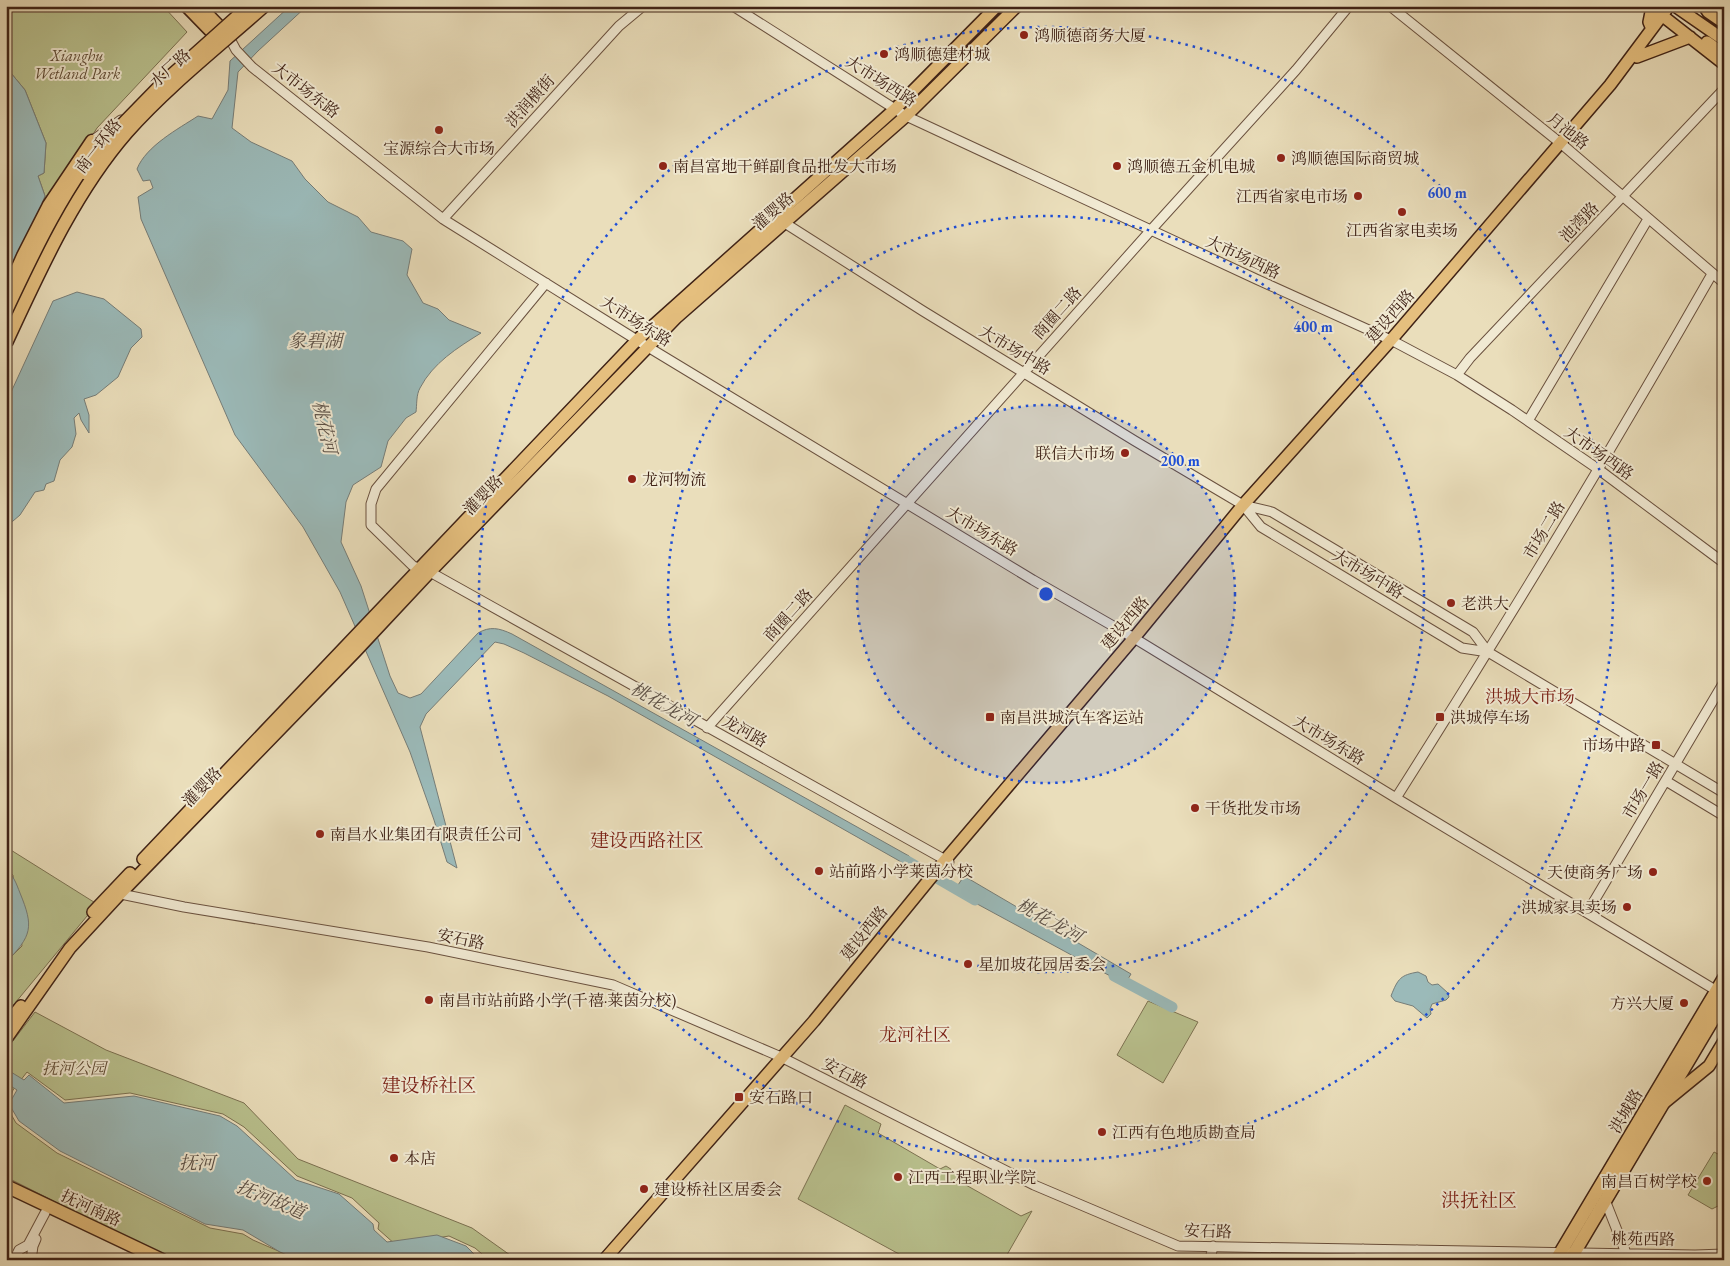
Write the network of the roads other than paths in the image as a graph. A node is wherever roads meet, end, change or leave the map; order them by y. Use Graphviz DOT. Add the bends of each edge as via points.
graph roads {
  1 [pos="186,6"];
  2 [pos="200,6"];
  3 [pos="245,6"];
  4 [pos="249,6"];
  5 [pos="263,6"];
  6 [pos="643,6"];
  7 [pos="733,6"];
  8 [pos="998,6"];
  9 [pos="1017,6"];
  10 [pos="1349,6"];
  11 [pos="1390,6"];
  12 [pos="1704,6"];
  13 [pos="1665,9"];
  14 [pos="1724,23"];
  15 [pos="221,35"];
  16 [pos="1690,37"];
  17 [pos="1724,40"];
  18 [pos="1724,54"];
  19 [pos="1637,57"];
  20 [pos="1724,64"];
  21 [pos="1724,89"];
  22 [pos="895,109"];
  23 [pos="906,116"];
  24 [pos="1562,145"];
  25 [pos="95,146"];
  26 [pos="1623,197"];
  27 [pos="774,216"];
  28 [pos="442,219"];
  29 [pos="1648,219"];
  30 [pos="785,222"];
  31 [pos="1151,230"];
  32 [pos="1712,274"];
  33 [pos="1724,283"];
  34 [pos="546,284"];
  35 [pos="6,294"];
  36 [pos="6,318"];
  37 [pos="637,340"];
  38 [pos="1393,341"];
  39 [pos="6,343"];
  40 [pos="648,347"];
  41 [pos="1024,373"];
  42 [pos="1458,376"];
  43 [pos="1528,421"];
  44 [pos="1598,469"];
  45 [pos="907,504"];
  46 [pos="1245,506"];
  47 [pos="1724,563"];
  48 [pos="425,570"];
  49 [pos="1136,639"];
  50 [pos="353,646"];
  51 [pos="1488,652"];
  52 [pos="1724,682"];
  53 [pos="708,728"];
  54 [pos="1676,764"];
  55 [pos="1666,781"];
  56 [pos="1724,793"];
  57 [pos="1396,798"];
  58 [pos="1724,816"];
  59 [pos="948,860"];
  60 [pos="116,892"];
  61 [pos="1587,913"];
  62 [pos="1724,978"];
  63 [pos="1720,996"];
  64 [pos="6,1025"];
  65 [pos="6,1039"];
  66 [pos="1724,1041"];
  67 [pos="783,1059"];
  68 [pos="1662,1105"];
  69 [pos="6,1186"];
  70 [pos="6,1194"];
  71 [pos="1605,1200"];
  72 [pos="47,1214"];
  73 [pos="1213,1246"];
  74 [pos="1363,1249"];
  75 [pos="1387,1250"];
  76 [pos="1417,1250"];
  77 [pos="1626,1253"];
  78 [pos="1724,1254"];
  79 [pos="1565,1256"];
  80 [pos="14,1260"];
  81 [pos="31,1260"];
  82 [pos="143,1260"];
  83 [pos="162,1260"];
  84 [pos="604,1260"];
  85 [pos="610,1260"];
  86 [pos="1210,1260"];
  87 [pos="1357,1260"];
  88 [pos="1382,1260"];
  89 [pos="1412,1260"];
  1 -- 15 [label="main road"];
  2 -- 15 [label="main road"];
  3 -- 15 [label="street, 水厂路"];
  4 -- 36 [label="highway, 南一环路, bridge" via="163,82 84,172 53,220"];
  5 -- 15 [label="street, 水厂路"];
  5 -- 39 [label="highway, 南一环路, bridge" via="127,132 95,174 63,225"];
  6 -- 28 [label="street, 洪润横街" via="620,26"];
  7 -- 22 [label="street, 大市场西路"];
  8 -- 22 [label="main road, 灌婴路"];
  9 -- 23 [label="main road, 灌婴路"];
  10 -- 31 [label="street, 商圈二路" via="1296,70"];
  11 -- 24 [label="street, 月池路"];
  12 -- 14 [label="main road"];
  13 -- 16 [label="main road"];
  13 -- 17 [label="main road"];
  13 -- 18 [label="main road"];
  13 -- 19 [label="main road, 建设西路"];
  13 -- 24 [label="main road, 建设西路"];
  15 -- 25 [label="street, 水厂路"];
  15 -- 28 [label="street, 大市场东路" via="252,67"];
  16 -- 19 [label="main road"];
  16 -- 20 [label="main road"];
  19 -- 24 [label="main road, 建设西路" via="1614,88"];
  21 -- 26 [label="street, 池湾路"];
  22 -- 23 [label="street, 大市场西路"];
  22 -- 27 [label="main road, 灌婴路"];
  23 -- 30 [label="main road, 灌婴路"];
  23 -- 31 [label="street, 大市场西路"];
  24 -- 26 [label="street, 月池路"];
  24 -- 38 [label="main road, 建设西路"];
  25 -- 35 [label="highway" via="49,206"];
  26 -- 29 [label="street, 月池路"];
  26 -- 42 [label="street, 池湾路" via="1470,358"];
  27 -- 30 [label="street, 大市场中路"];
  27 -- 37 [label="main road, 灌婴路"];
  28 -- 34 [label="street, 大市场东路"];
  29 -- 32 [label="street, 月池路"];
  29 -- 43 [label="street"];
  30 -- 40 [label="main road, 灌婴路" via="677,317"];
  30 -- 41 [label="street, 大市场中路"];
  31 -- 38 [label="street, 大市场西路"];
  31 -- 41 [label="street, 商圈二路"];
  32 -- 33 [label="street, 月池路"];
  32 -- 44 [label="street, 市场二路"];
  34 -- 37 [label="street, 大市场东路"];
  34 -- 48 [label="street, 龙河路" via="376,489 370,525 413,566"];
  37 -- 40 [label="street, 大市场东路"];
  37 -- 48 [label="main road, 灌婴路"];
  38 -- 42 [label="street, 大市场西路"];
  38 -- 46 [label="main road, 建设西路"];
  40 -- 45 [label="street, 大市场东路"];
  40 -- 48 [label="main road, 灌婴路"];
  41 -- 45 [label="street, 商圈二路"];
  41 -- 46 [label="street, 大市场中路"];
  42 -- 43 [label="street, 大市场西路"];
  43 -- 44 [label="street, 大市场西路"];
  44 -- 47 [label="street, 大市场西路"];
  44 -- 51 [label="street, 市场二路"];
  45 -- 49 [label="street, 大市场东路"];
  45 -- 53 [label="street, 商圈二路"];
  46 -- 49 [label="main road, 建设西路"];
  46 -- 51 [label="street, 大市场中路" via="1272,512 1473,632"];
  46 -- 51 [label="street, 大市场中路" via="1262,527 1462,648"];
  48 -- 50 [label="main road, 灌婴路" via="367,624"];
  48 -- 50 [label="main road, 灌婴路" via="370,637"];
  48 -- 53 [label="street, 龙河路"];
  49 -- 57 [label="street, 大市场东路"];
  49 -- 59 [label="main road, 建设西路"];
  50 -- 60 [label="main road, 灌婴路"];
  51 -- 54 [label="street, 大市场中路"];
  51 -- 57 [label="street, 市场二路"];
  52 -- 54 [label="street, 市场一路"];
  53 -- 59 [label="street, 龙河路"];
  54 -- 55 [label="street, 市场一路"];
  54 -- 56 [label="street, 大市场中路"];
  55 -- 58 [label="street"];
  55 -- 61 [label="street, 市场一路"];
  57 -- 61 [label="street, 大市场东路"];
  59 -- 67 [label="main road, 建设西路"];
  60 -- 64 [label="main road, 灌婴路" via="66,944"];
  60 -- 65 [label="main road, 灌婴路" via="70,948"];
  60 -- 67 [label="street, 安石路" via="184,907 428,947 613,984"];
  61 -- 63 [label="street, 大市场东路"];
  62 -- 63 [label="highway, 洪城路"];
  63 -- 68 [label="highway, 洪城路"];
  63 -- 79 [label="highway, 洪城路"];
  66 -- 68 [label="main road" via="1709,1066"];
  67 -- 73 [label="street, 安石路" via="1034,1185 1178,1246"];
  67 -- 84 [label="main road, 建设西路"];
  67 -- 85 [label="main road, 建设西路"];
  68 -- 71 [label="highway, 洪城路"];
  69 -- 83 [label="highway, 抚河南路"];
  70 -- 72 [label="highway, 抚河南路"];
  71 -- 77 [label="street"];
  71 -- 79 [label="highway, 洪城路"];
  72 -- 80 [label="street" via="28,1245 19,1250"];
  72 -- 81 [label="street" via="32,1246"];
  72 -- 82 [label="highway, 抚河南路"];
  73 -- 74 [label="street, 安石路"];
  73 -- 86 [label="street"];
  74 -- 75 [label="street, 安石路"];
  74 -- 87 [label="street"];
  75 -- 76 [label="street, 安石路"];
  75 -- 88 [label="street"];
  76 -- 79 [label="street, 安石路"];
  76 -- 89 [label="street"];
  77 -- 78 [label="street, 桃苑西路"];
  77 -- 79 [label="street, 桃苑西路"];
}
